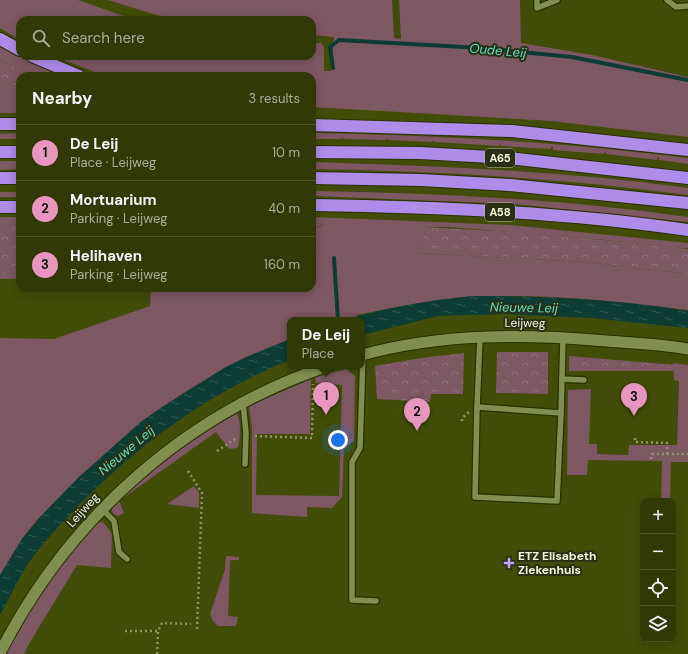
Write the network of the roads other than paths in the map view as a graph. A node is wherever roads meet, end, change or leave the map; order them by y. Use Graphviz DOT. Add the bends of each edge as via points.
graph roads {
  1 [pos="537,0"];
  2 [pos="556,0"];
  3 [pos="667,0"];
  4 [pos="688,6"];
  5 [pos="0,39"];
  6 [pos="16,48"];
  7 [pos="41,60"];
  8 [pos="70,72"];
  9 [pos="316,118"];
  10 [pos="0,124"];
  11 [pos="16,124"];
  12 [pos="316,125"];
  13 [pos="343,125"];
  14 [pos="688,150"];
  15 [pos="0,152"];
  16 [pos="16,152"];
  17 [pos="316,152"];
  18 [pos="0,178"];
  19 [pos="16,178"];
  20 [pos="316,178"];
  21 [pos="688,178"];
  22 [pos="688,203"];
  23 [pos="316,205"];
  24 [pos="16,207"];
  25 [pos="0,208"];
  26 [pos="688,230"];
  27 [pos="480,336"];
  28 [pos="563,337"];
  29 [pos="688,349"];
  30 [pos="365,354"];
  31 [pos="319,369"];
  32 [pos="363,369"];
  33 [pos="562,379"];
  34 [pos="584,380"];
  35 [pos="243,402"];
  36 [pos="477,407"];
  37 [pos="561,413"];
  38 [pos="245,464"];
  39 [pos="102,508"];
  40 [pos="128,559"];
  41 [pos="376,601"];
  42 [pos="0,654"];
  1 -- 2 [label="lane" via="537,8"];
  3 -- 4 [label="lane" via="676,7"];
  5 -- 6 [label="highway"];
  7 -- 8 [label="highway"];
  9 -- 13 [label="highway"];
  10 -- 11 [label="highway"];
  12 -- 13 [label="highway"];
  13 -- 14 [label="highway" via="512,131"];
  15 -- 16 [label="highway"];
  17 -- 21 [label="highway, A65" via="420,153 508,158"];
  18 -- 19 [label="highway"];
  20 -- 22 [label="highway, A65" via="503,185"];
  23 -- 26 [label="highway, A58" via="508,212"];
  24 -- 25 [label="highway"];
  27 -- 28 [label="street, Leijweg"];
  27 -- 30 [label="street, Leijweg"];
  27 -- 36 [label="lane"];
  28 -- 29 [label="street, Leijweg"];
  28 -- 33 [label="lane"];
  31 -- 35 [label="street, Leijweg" via="291,379"];
  32 -- 41 [label="lane" via="360,448 352,462 352,600"];
  33 -- 34 [label="lane"];
  33 -- 37 [label="lane"];
  35 -- 38 [label="lane"];
  35 -- 39 [label="street, Leijweg" via="173,446 124,486"];
  36 -- 37 [label="lane"];
  36 -- 37 [label="lane" via="475,497 557,501"];
  39 -- 40 [label="lane" via="114,521 119,552"];
  39 -- 42 [label="street, Leijweg" via="45,577"];
}
